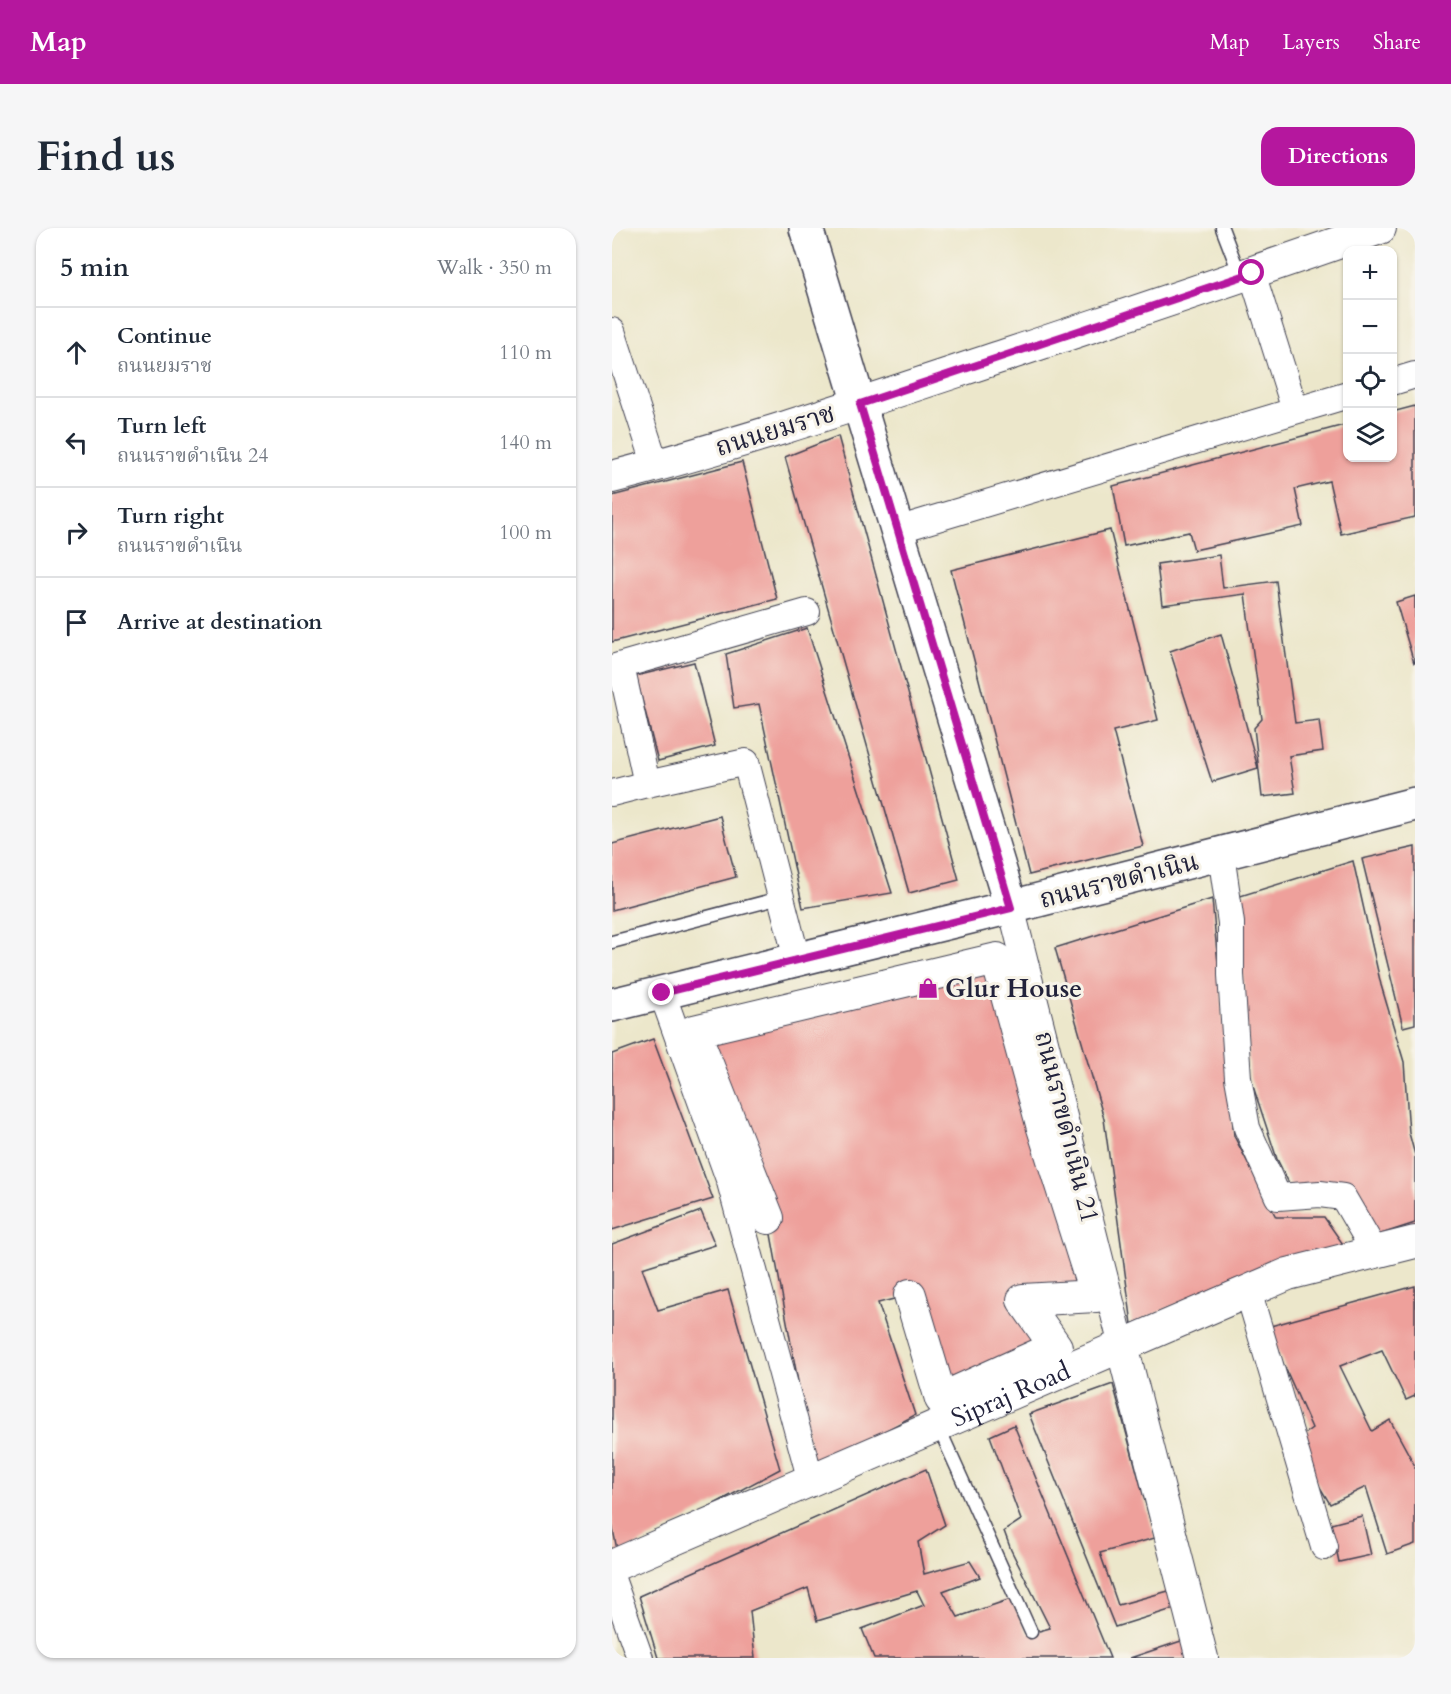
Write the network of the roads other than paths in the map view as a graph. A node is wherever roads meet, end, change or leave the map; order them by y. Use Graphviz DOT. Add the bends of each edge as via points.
graph roads {
  1 [pos="806,228"];
  2 [pos="1222,228"];
  3 [pos="1380,228"];
  4 [pos="1246,275"];
  5 [pos="612,331"];
  6 [pos="1415,375"];
  7 [pos="1397,380"];
  8 [pos="1343,396"];
  9 [pos="860,404"];
  10 [pos="1295,410"];
  11 [pos="656,466"];
  12 [pos="612,477"];
  13 [pos="897,530"];
  14 [pos="807,612"];
  15 [pos="617,667"];
  16 [pos="647,784"];
  17 [pos="612,793"];
  18 [pos="1415,804"];
  19 [pos="1221,854"];
  20 [pos="780,898"];
  21 [pos="1011,908"];
  22 [pos="612,942"];
  23 [pos="797,959"];
  24 [pos="662,993"];
  25 [pos="612,1005"];
  26 [pos="768,1218"];
  27 [pos="1415,1242"];
  28 [pos="1375,1252"];
  29 [pos="1248,1291"];
  30 [pos="906,1300"];
  31 [pos="1122,1346"];
  32 [pos="939,1426"];
  33 [pos="811,1481"];
  34 [pos="1324,1547"];
  35 [pos="612,1566"];
  36 [pos="612,1579"];
  37 [pos="1031,1632"];
  38 [pos="639,1658"];
  39 [pos="1202,1658"];
  1 -- 9 [label="main road"];
  2 -- 4 [label="lane"];
  3 -- 4 [label="street, ถนนยมราช"];
  4 -- 9 [label="street, ถนนยมราช"];
  4 -- 10 [label="street"];
  5 -- 11 [label="street"];
  6 -- 7 [label="street"];
  8 -- 10 [label="street"];
  9 -- 11 [label="street, ถนนยมราช"];
  9 -- 13 [label="main road"];
  10 -- 13 [label="street"];
  11 -- 12 [label="street, ถนนยมราช"];
  13 -- 21 [label="main road"];
  14 -- 15 [label="street"];
  15 -- 16 [label="street"];
  16 -- 17 [label="street"];
  16 -- 20 [label="street" via="746,762"];
  18 -- 19 [label="main road, ถนนราขดำเนิน"];
  19 -- 21 [label="main road, ถนนราขดำเนิน"];
  19 -- 28 [label="street" via="1231,923 1238,1078 1247,1128 1278,1197 1342,1197"];
  20 -- 22 [label="lane"];
  20 -- 23 [label="street"];
  21 -- 23 [label="main road, ถนนราขดำเนิน"];
  21 -- 31 [label="street, ถนนราขดำเนิน 21"];
  23 -- 24 [label="main road, ถนนราขดำเนิน"];
  24 -- 25 [label="main road, ถนนราขดำเนิน"];
  24 -- 33 [label="street" via="730,1182"];
  26 -- 30 [label="street" via="694,1031 997,959 1043,1128 1096,1296 1023,1300 1056,1347 941,1399"];
  27 -- 28 [label="street, Sipraj Road"];
  28 -- 29 [label="street, Sipraj Road" via="1288,1274"];
  29 -- 31 [label="street, Sipraj Road"];
  29 -- 34 [label="street"];
  30 -- 32 [label="street"];
  31 -- 32 [label="street, Sipraj Road"];
  31 -- 39 [label="street"];
  32 -- 33 [label="street, Sipraj Road"];
  32 -- 37 [label="lane"];
  33 -- 35 [label="street, Sipraj Road"];
  36 -- 38 [label="street"];
}
